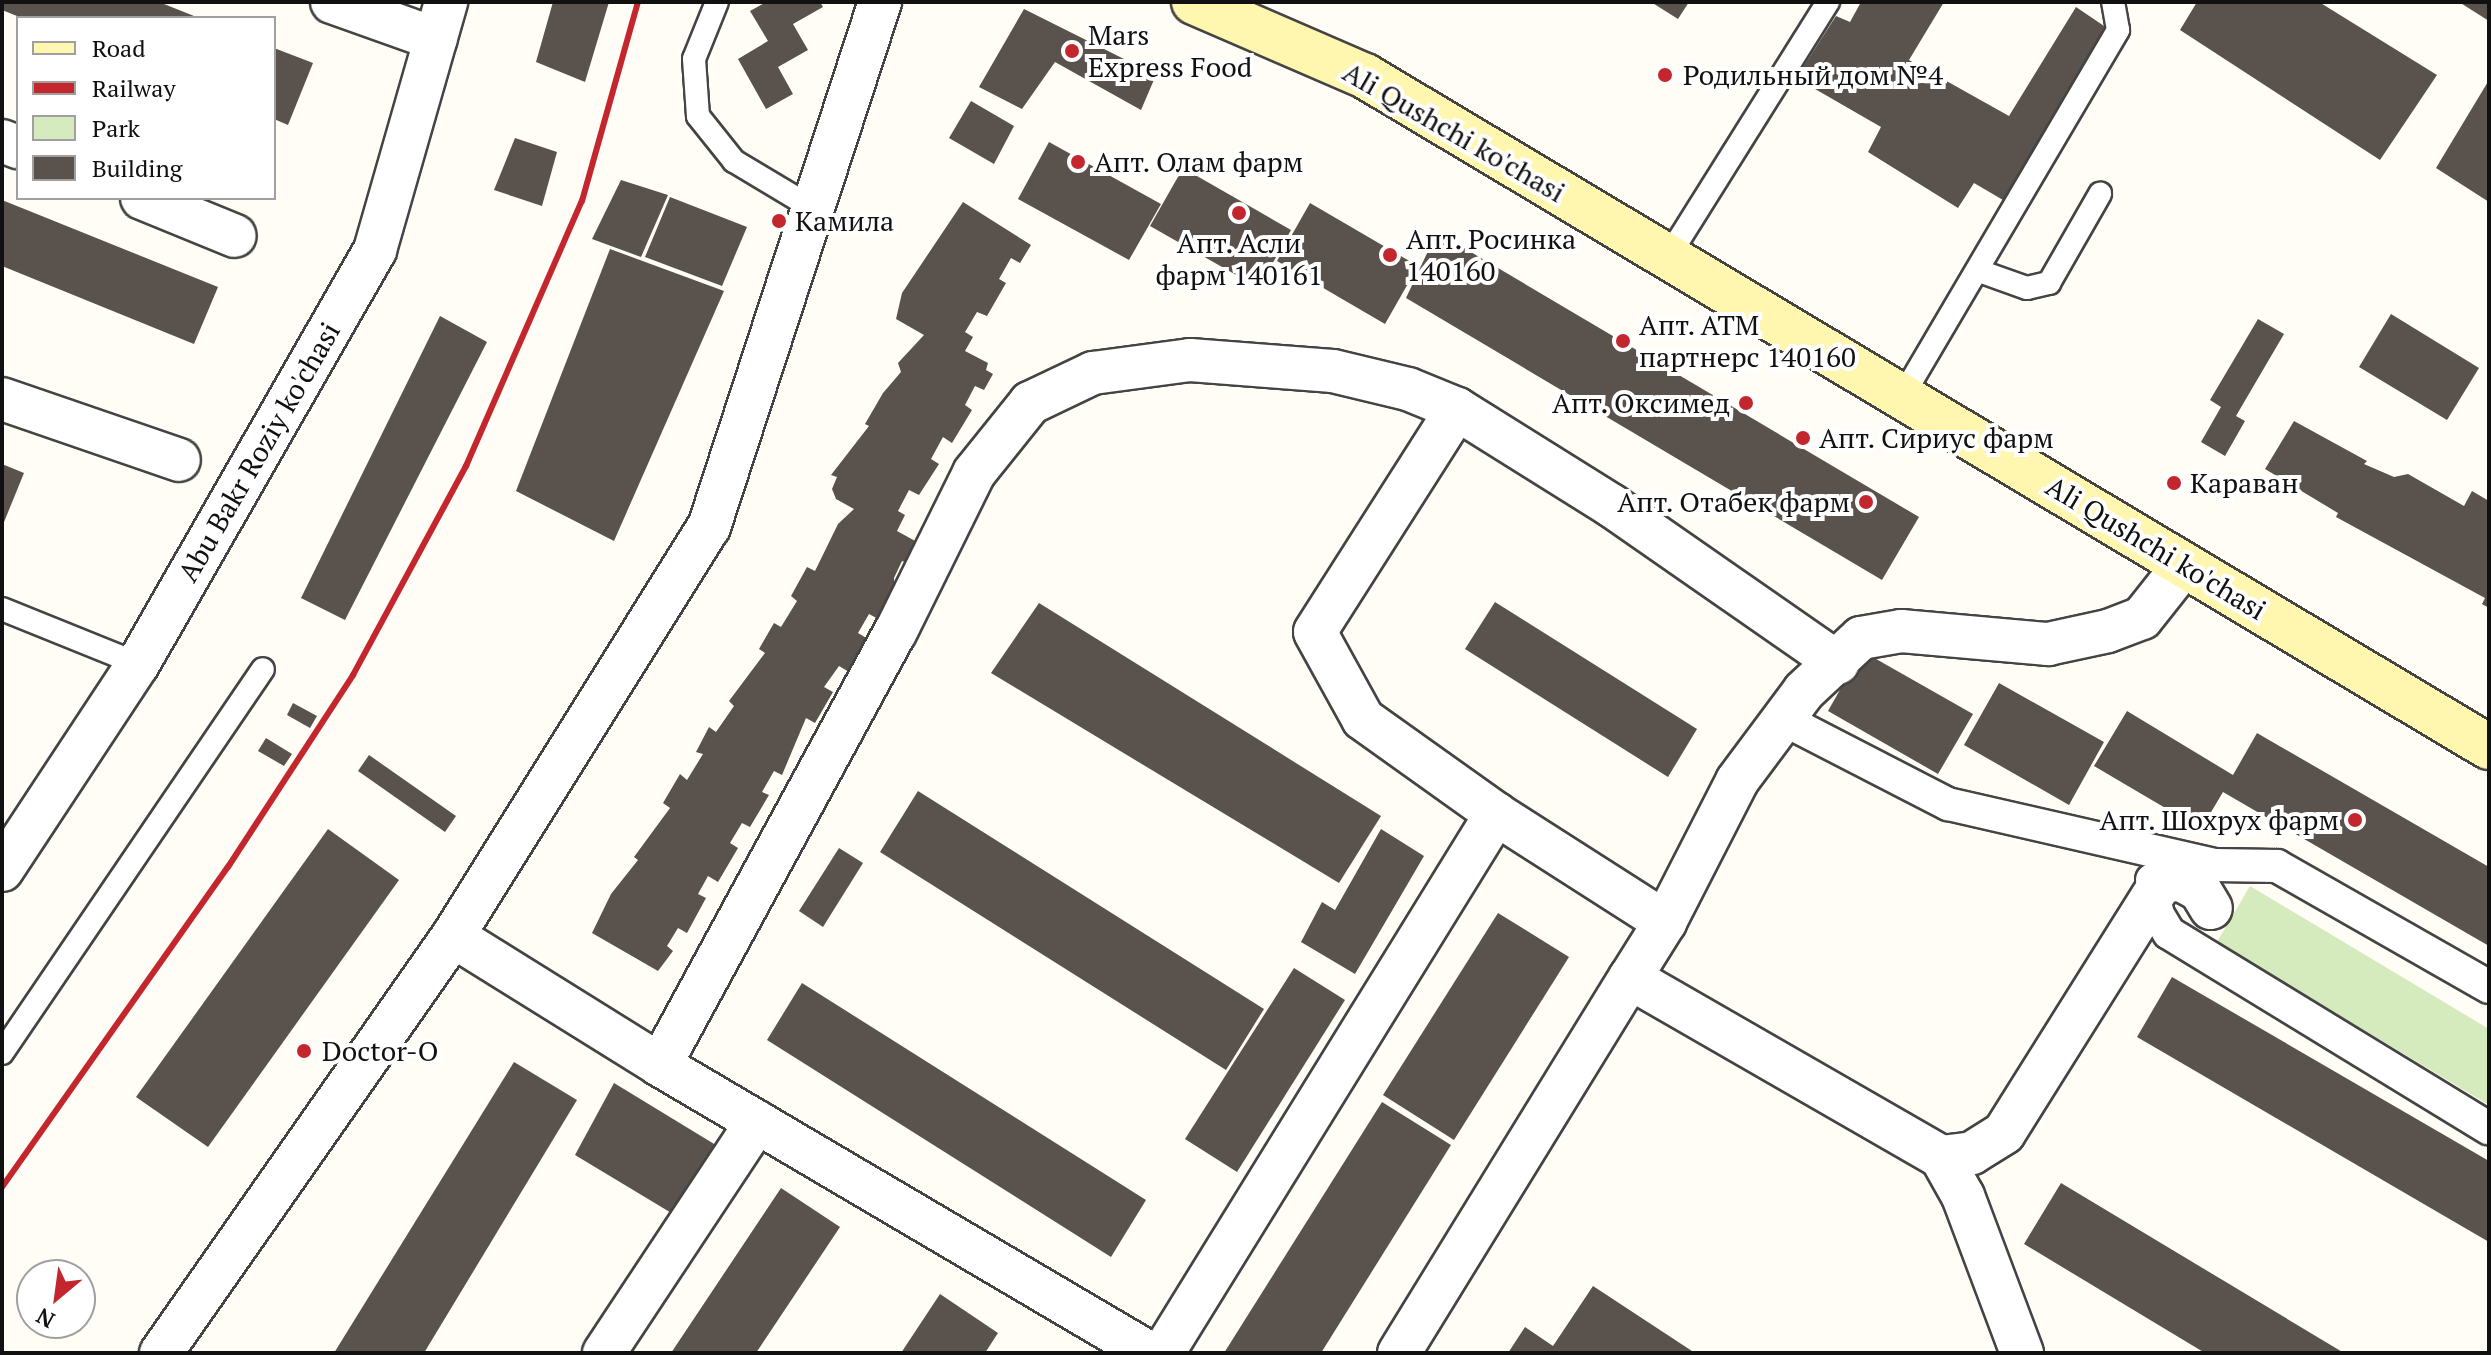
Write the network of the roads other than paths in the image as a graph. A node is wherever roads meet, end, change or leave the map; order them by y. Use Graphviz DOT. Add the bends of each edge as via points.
graph roads {
  1 [pos="332,2"];
  2 [pos="717,2"];
  3 [pos="880,2"];
  4 [pos="1194,2"];
  5 [pos="1828,2"];
  6 [pos="2113,2"];
  7 [pos="441,20"];
  8 [pos="2100,194"];
  9 [pos="147,200"];
  10 [pos="816,210"];
  11 [pos="235,236"];
  12 [pos="1668,257"];
  13 [pos="1979,271"];
  14 [pos="1902,397"];
  15 [pos="2,399"];
  16 [pos="1457,409"];
  17 [pos="179,460"];
  18 [pos="2184,565"];
  19 [pos="2,609"];
  20 [pos="1838,663"];
  21 [pos="138,664"];
  22 [pos="263,669"];
  23 [pos="1783,719"];
  24 [pos="2489,747"];
  25 [pos="1496,814"];
  26 [pos="2147,849"];
  27 [pos="2,870"];
  28 [pos="2154,894"];
  29 [pos="2211,908"];
  30 [pos="1665,922"];
  31 [pos="453,936"];
  32 [pos="1630,978"];
  33 [pos="2489,987"];
  34 [pos="2,1053"];
  35 [pos="660,1065"];
  36 [pos="757,1122"];
  37 [pos="2489,1128"];
  38 [pos="1941,1157"];
  39 [pos="161,1353"];
  40 [pos="604,1353"];
  41 [pos="1149,1353"];
  42 [pos="1163,1353"];
  43 [pos="1399,1353"];
  44 [pos="2022,1353"];
  1 -- 7 [label="street"];
  2 -- 10 [label="lane" via="694,59 698,116 734,161"];
  3 -- 10 [label="street"];
  4 -- 12 [label="main road, Ali Qushchi ko'chasi" via="1365,76"];
  5 -- 12 [label="lane"];
  6 -- 13 [label="lane" via="2118,30"];
  7 -- 21 [label="street, Abu Bakr Roziy ko'chasi" via="375,250"];
  8 -- 13 [label="lane" via="2049,283 2027,288"];
  9 -- 11 [label="street"];
  10 -- 31 [label="street" via="709,527"];
  12 -- 14 [label="main road, Ali Qushchi ko'chasi"];
  13 -- 14 [label="lane"];
  14 -- 18 [label="main road, Ali Qushchi ko'chasi"];
  15 -- 17 [label="street"];
  16 -- 20 [label="street" via="1612,506"];
  16 -- 25 [label="street" via="1315,632 1363,719"];
  16 -- 35 [label="street" via="1408,389 1333,371 1190,360 1093,373 1030,403 974,473 896,631"];
  18 -- 20 [label="street" via="2142,618 2108,631 2048,644 1901,631 1861,638"];
  18 -- 24 [label="main road, Ali Qushchi ko'chasi"];
  19 -- 21 [label="lane"];
  20 -- 23 [label="street" via="1804,691"];
  21 -- 27 [label="street, Abu Bakr Roziy ko'chasi"];
  22 -- 34 [label="lane"];
  23 -- 26 [label="street" via="1948,804"];
  23 -- 30 [label="street" via="1737,781"];
  25 -- 30 [label="street"];
  25 -- 42 [label="street"];
  26 -- 28 [label="street"];
  26 -- 33 [label="street" via="2215,865 2277,866"];
  28 -- 29 [label="street" via="2161,883 2179,879 2200,890"];
  28 -- 37 [label="street" via="2157,913 2169,933"];
  28 -- 38 [label="street" via="2004,1133 1972,1153"];
  30 -- 32 [label="street"];
  31 -- 35 [label="street"];
  31 -- 39 [label="street"];
  32 -- 38 [label="street"];
  32 -- 43 [label="street"];
  35 -- 36 [label="street"];
  36 -- 40 [label="street"];
  36 -- 41 [label="street"];
  38 -- 44 [label="street" via="1963,1196"];
}
